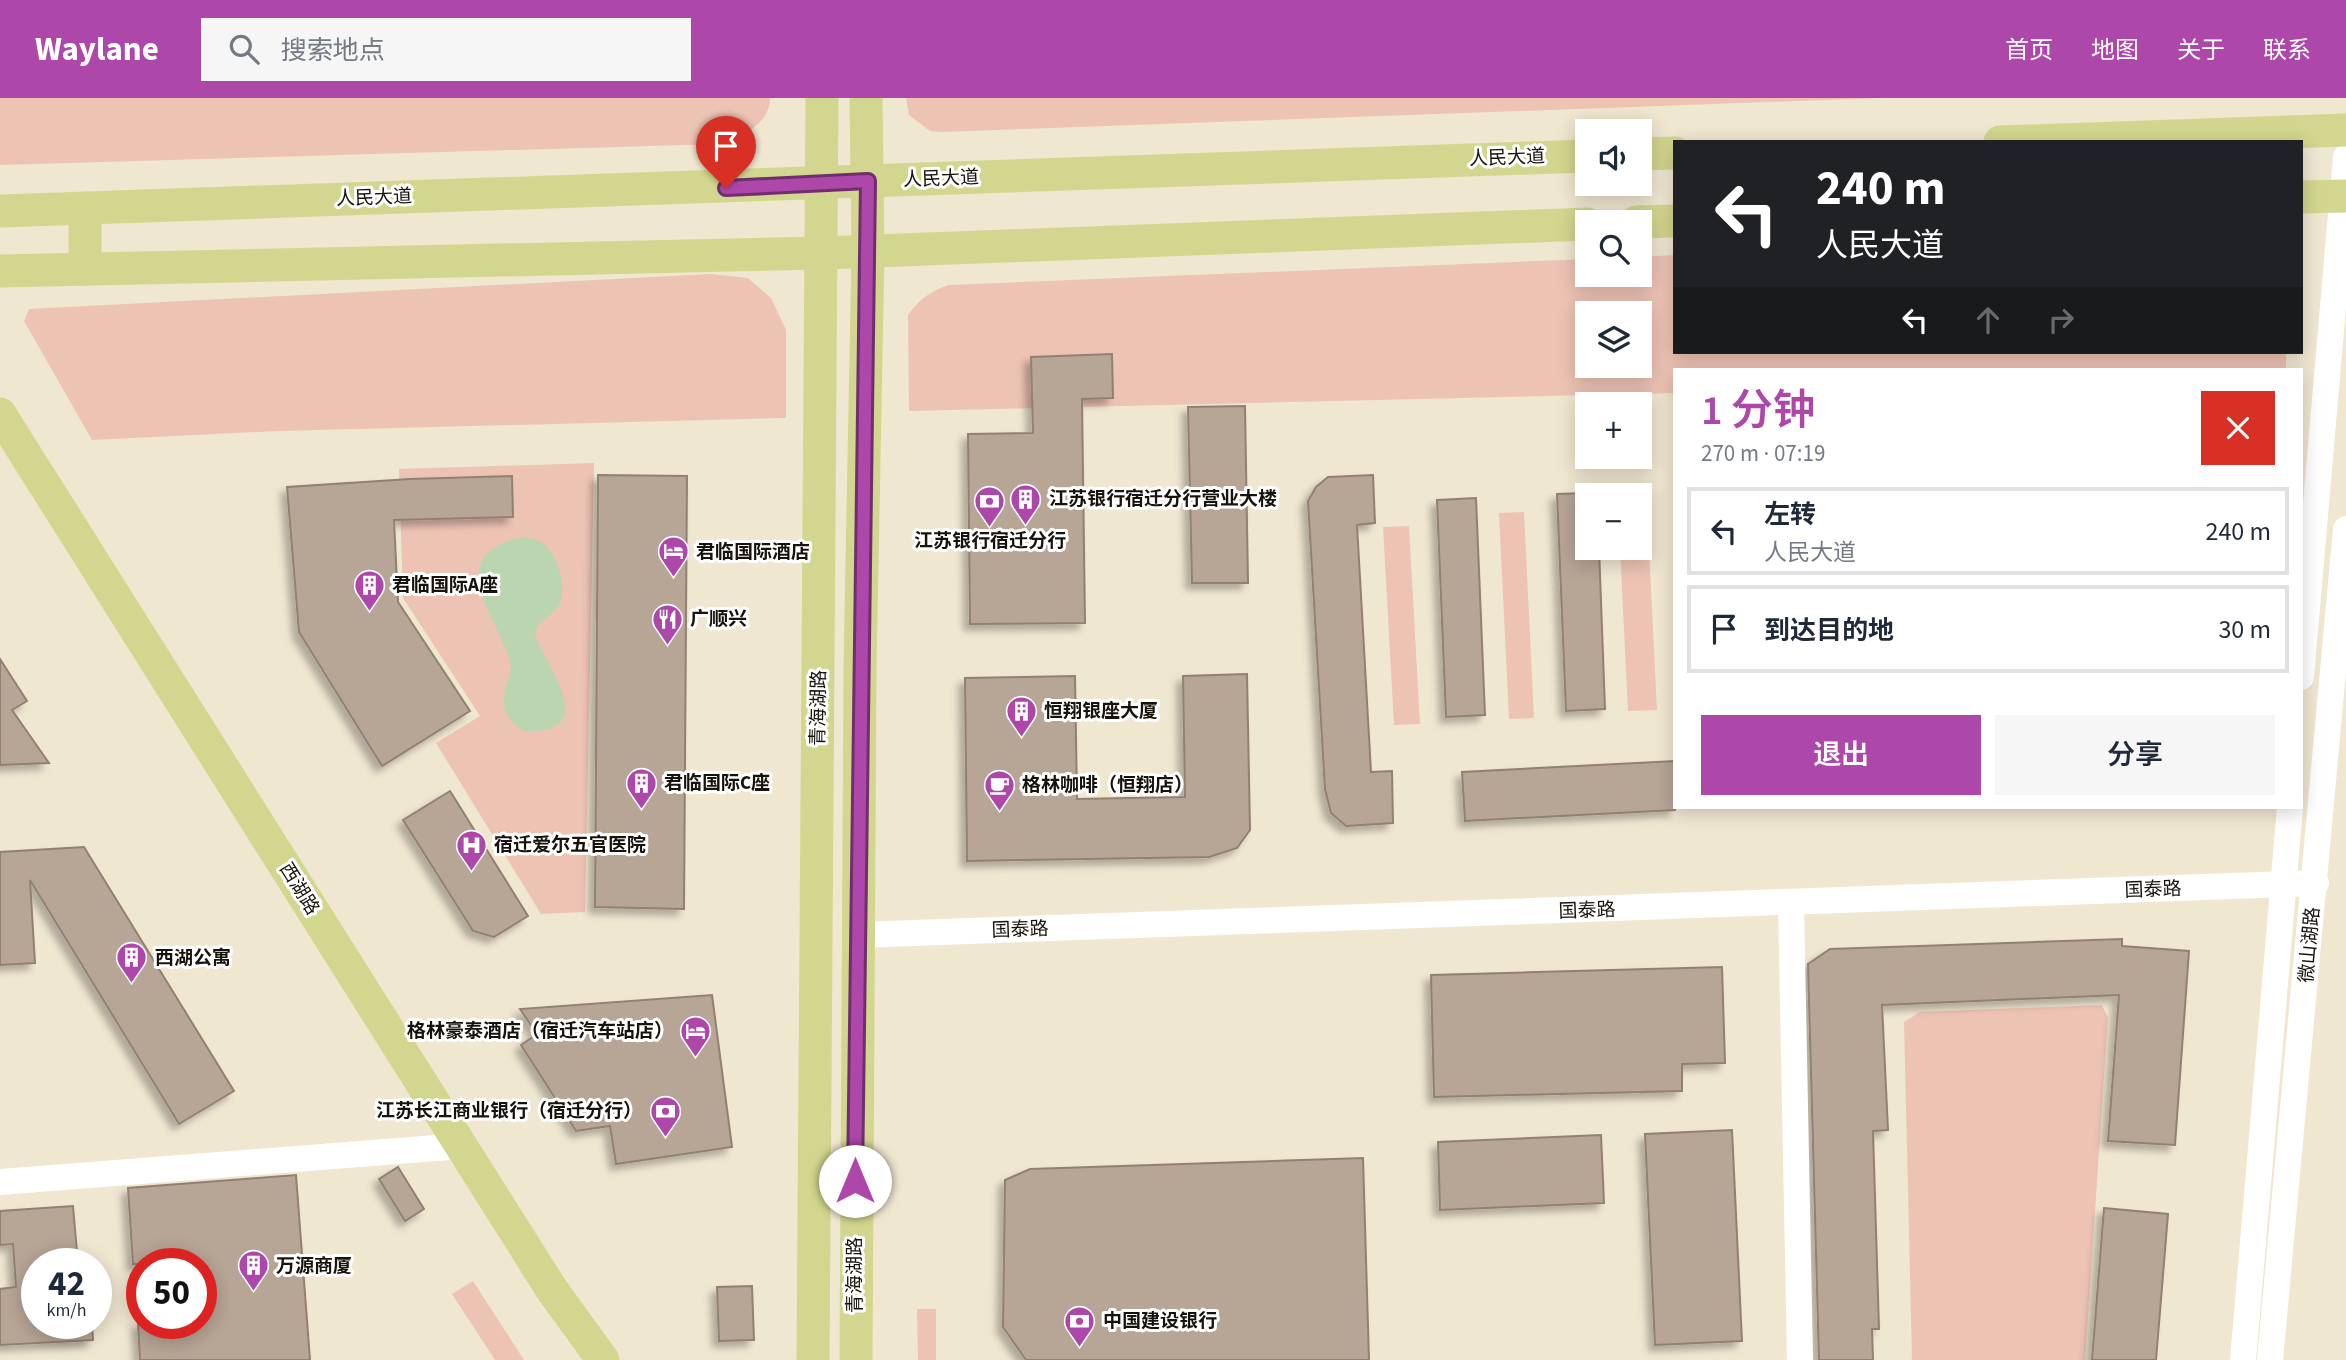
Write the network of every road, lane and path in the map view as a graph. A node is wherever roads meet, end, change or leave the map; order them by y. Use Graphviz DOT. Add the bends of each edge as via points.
graph roads {
  1 [pos="822,98"];
  2 [pos="866,98"];
  3 [pos="2346,130"];
  4 [pos="2058,140"];
  5 [pos="1673,153"];
  6 [pos="1652,154"];
  7 [pos="1575,156"];
  8 [pos="2346,157"];
  9 [pos="868,181"];
  10 [pos="823,184"];
  11 [pos="2344,196"];
  12 [pos="2303,197"];
  13 [pos="85,208"];
  14 [pos="0,211"];
  15 [pos="1673,221"];
  16 [pos="1652,222"];
  17 [pos="1575,224"];
  18 [pos="868,251"];
  19 [pos="823,253"];
  20 [pos="85,269"];
  21 [pos="0,271"];
  22 [pos="0,414"];
  23 [pos="2346,529"];
  24 [pos="2303,655"];
  25 [pos="2290,809"];
  26 [pos="2316,883"];
  27 [pos="2284,885"];
  28 [pos="1791,904"];
  29 [pos="857,936"];
  30 [pos="462,1146"];
  31 [pos="0,1182"];
  32 [pos="552,1290"];
  33 [pos="813,1344"];
  34 [pos="589,1360"];
  35 [pos="603,1360"];
  36 [pos="624,1360"];
  37 [pos="800,1360"];
  38 [pos="856,1360"];
  39 [pos="1800,1360"];
  40 [pos="2243,1360"];
  41 [pos="2270,1360"];
  1 -- 10 [label="main road, 青海湖路"];
  2 -- 9 [label="main road, 青海湖路"];
  3 -- 4 [label="main road"];
  5 -- 6 [label="main road"];
  7 -- 9 [label="main road, 人民大道"];
  8 -- 11 [label="street"];
  9 -- 10 [label="main road, 人民大道"];
  9 -- 18 [label="main road, 青海湖路"];
  10 -- 13 [label="main road, 人民大道"];
  10 -- 19 [label="main road, 青海湖路"];
  11 -- 12 [label="main road"];
  11 -- 24 [label="street"];
  13 -- 14 [label="main road, 人民大道"];
  13 -- 20 [label="main road"];
  15 -- 16 [label="main road"];
  17 -- 18 [label="main road"];
  18 -- 19 [label="main road"];
  18 -- 29 [label="main road, 青海湖路"];
  19 -- 20 [label="main road"];
  19 -- 33 [label="main road, 青海湖路"];
  20 -- 21 [label="main road"];
  22 -- 30 [label="main road, 西湖路"];
  23 -- 26 [label="street, 微山湖路"];
  25 -- 27 [label="street, 微山湖路"];
  26 -- 27 [label="street, 国泰路"];
  26 -- 41 [label="street, 微山湖路"];
  27 -- 28 [label="street, 国泰路"];
  27 -- 40 [label="street, 微山湖路"];
  28 -- 29 [label="street, 国泰路"];
  28 -- 39 [label="street"];
  29 -- 38 [label="main road, 青海湖路"];
  30 -- 31 [label="street"];
  30 -- 32 [label="main road, 西湖路"];
  32 -- 34 [label="main road"];
  32 -- 35 [label="main road, 西湖路"];
  32 -- 36 [label="main road"];
  33 -- 37 [label="main road"];
}
